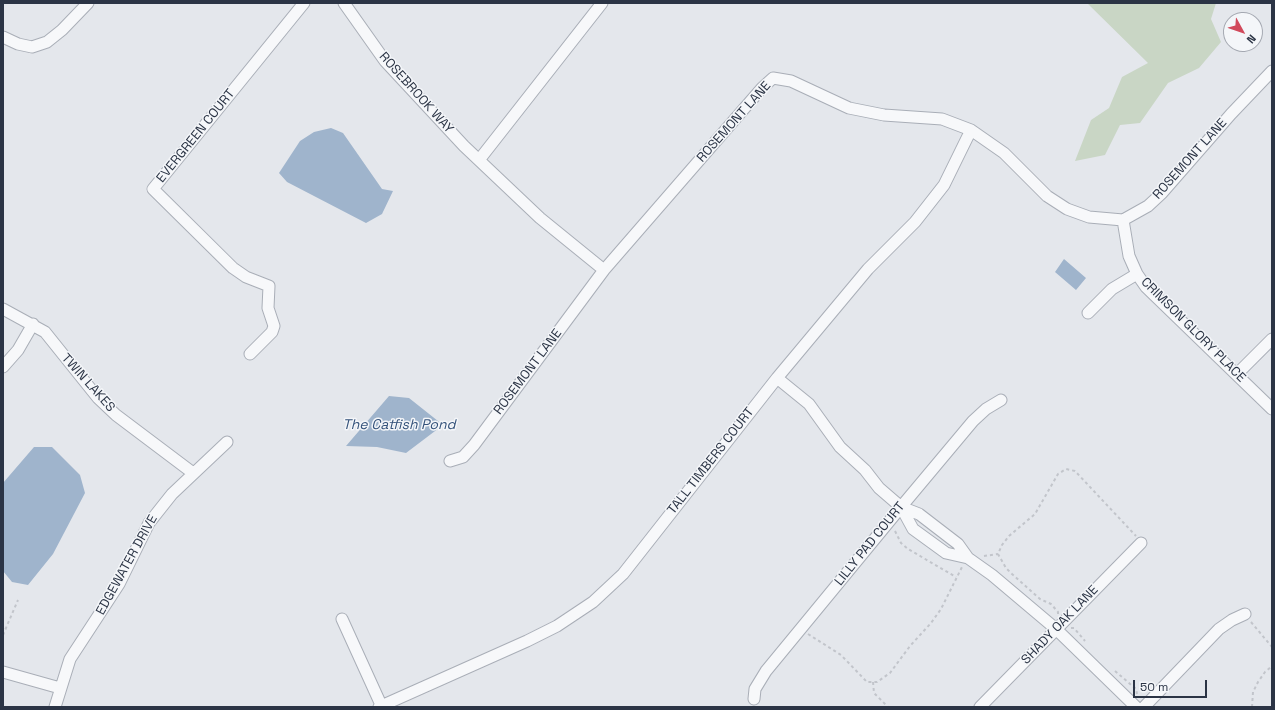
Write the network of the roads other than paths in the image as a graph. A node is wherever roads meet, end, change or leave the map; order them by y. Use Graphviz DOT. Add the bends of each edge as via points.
graph roads {
  1 [pos="88,3"];
  2 [pos="304,3"];
  3 [pos="344,3"];
  4 [pos="602,3"];
  5 [pos="3,37"];
  6 [pos="1272,71"];
  7 [pos="971,130"];
  8 [pos="479,160"];
  9 [pos="1123,220"];
  10 [pos="604,270"];
  11 [pos="1137,274"];
  12 [pos="3,309"];
  13 [pos="1088,313"];
  14 [pos="33,324"];
  15 [pos="1272,339"];
  16 [pos="250,354"];
  17 [pos="3,367"];
  18 [pos="1237,374"];
  19 [pos="777,378"];
  20 [pos="1002,400"];
  21 [pos="1272,409"];
  22 [pos="227,442"];
  23 [pos="450,461"];
  24 [pos="193,473"];
  25 [pos="901,507"];
  26 [pos="1141,543"];
  27 [pos="968,558"];
  28 [pos="1244,614"];
  29 [pos="342,619"];
  30 [pos="1056,629"];
  31 [pos="3,672"];
  32 [pos="60,688"];
  33 [pos="754,699"];
  34 [pos="1140,705"];
  35 [pos="55,707"];
  36 [pos="381,707"];
  37 [pos="980,707"];
  1 -- 5 [label="street" via="47,42 32,47"];
  2 -- 16 [label="street, EVERGREEN COURT" via="154,189 233,268 246,277 269,286 268,308 274,326 272,332"];
  3 -- 8 [label="street, ROSEBROOK WAY" via="385,61 434,116"];
  4 -- 8 [label="street"];
  6 -- 9 [label="street, ROSEMONT LANE" via="1230,114 1162,193 1148,206"];
  7 -- 9 [label="street, ROSEMONT LANE" via="1004,153 1047,196 1067,209 1088,217"];
  7 -- 10 [label="street, ROSEMONT LANE" via="942,119 884,115 848,108 791,81 774,78 762,88"];
  7 -- 19 [label="street, TALL TIMBERS COURT" via="944,185 868,269"];
  8 -- 10 [label="street, ROSEBROOK WAY" via="540,218"];
  9 -- 11 [label="street, CRIMSON GLORY PLACE" via="1129,256"];
  10 -- 23 [label="street, ROSEMONT LANE" via="474,445 462,457"];
  11 -- 13 [label="street" via="1112,289"];
  11 -- 18 [label="street, CRIMSON GLORY PLACE" via="1146,287"];
  12 -- 14 [label="street, TWIN LAKES"];
  14 -- 17 [label="street" via="18,350"];
  14 -- 24 [label="street, TWIN LAKES" via="45,332 102,402"];
  15 -- 18 [label="street"];
  18 -- 21 [label="street, CRIMSON GLORY PLACE"];
  19 -- 25 [label="street" via="809,404 840,447"];
  19 -- 36 [label="street, TALL TIMBERS COURT" via="623,574 593,602 557,626 527,641"];
  20 -- 25 [label="street, LILLY PAD COURT" via="986,409 973,421"];
  22 -- 24 [label="street, EDGEWATER DRIVE"];
  24 -- 32 [label="street, EDGEWATER DRIVE" via="149,523 119,584 70,659"];
  25 -- 27 [label="street" via="919,514 958,544"];
  25 -- 27 [label="street" via="913,529 946,553"];
  25 -- 33 [label="street, LILLY PAD COURT" via="766,671 755,689"];
  26 -- 30 [label="street, SHADY OAK LANE"];
  27 -- 30 [label="street"];
  28 -- 34 [label="street" via="1219,629"];
  29 -- 36 [label="street"];
  30 -- 34 [label="street"];
  30 -- 37 [label="street, SHADY OAK LANE"];
  31 -- 32 [label="street"];
  32 -- 35 [label="street, EDGEWATER DRIVE"];
}
